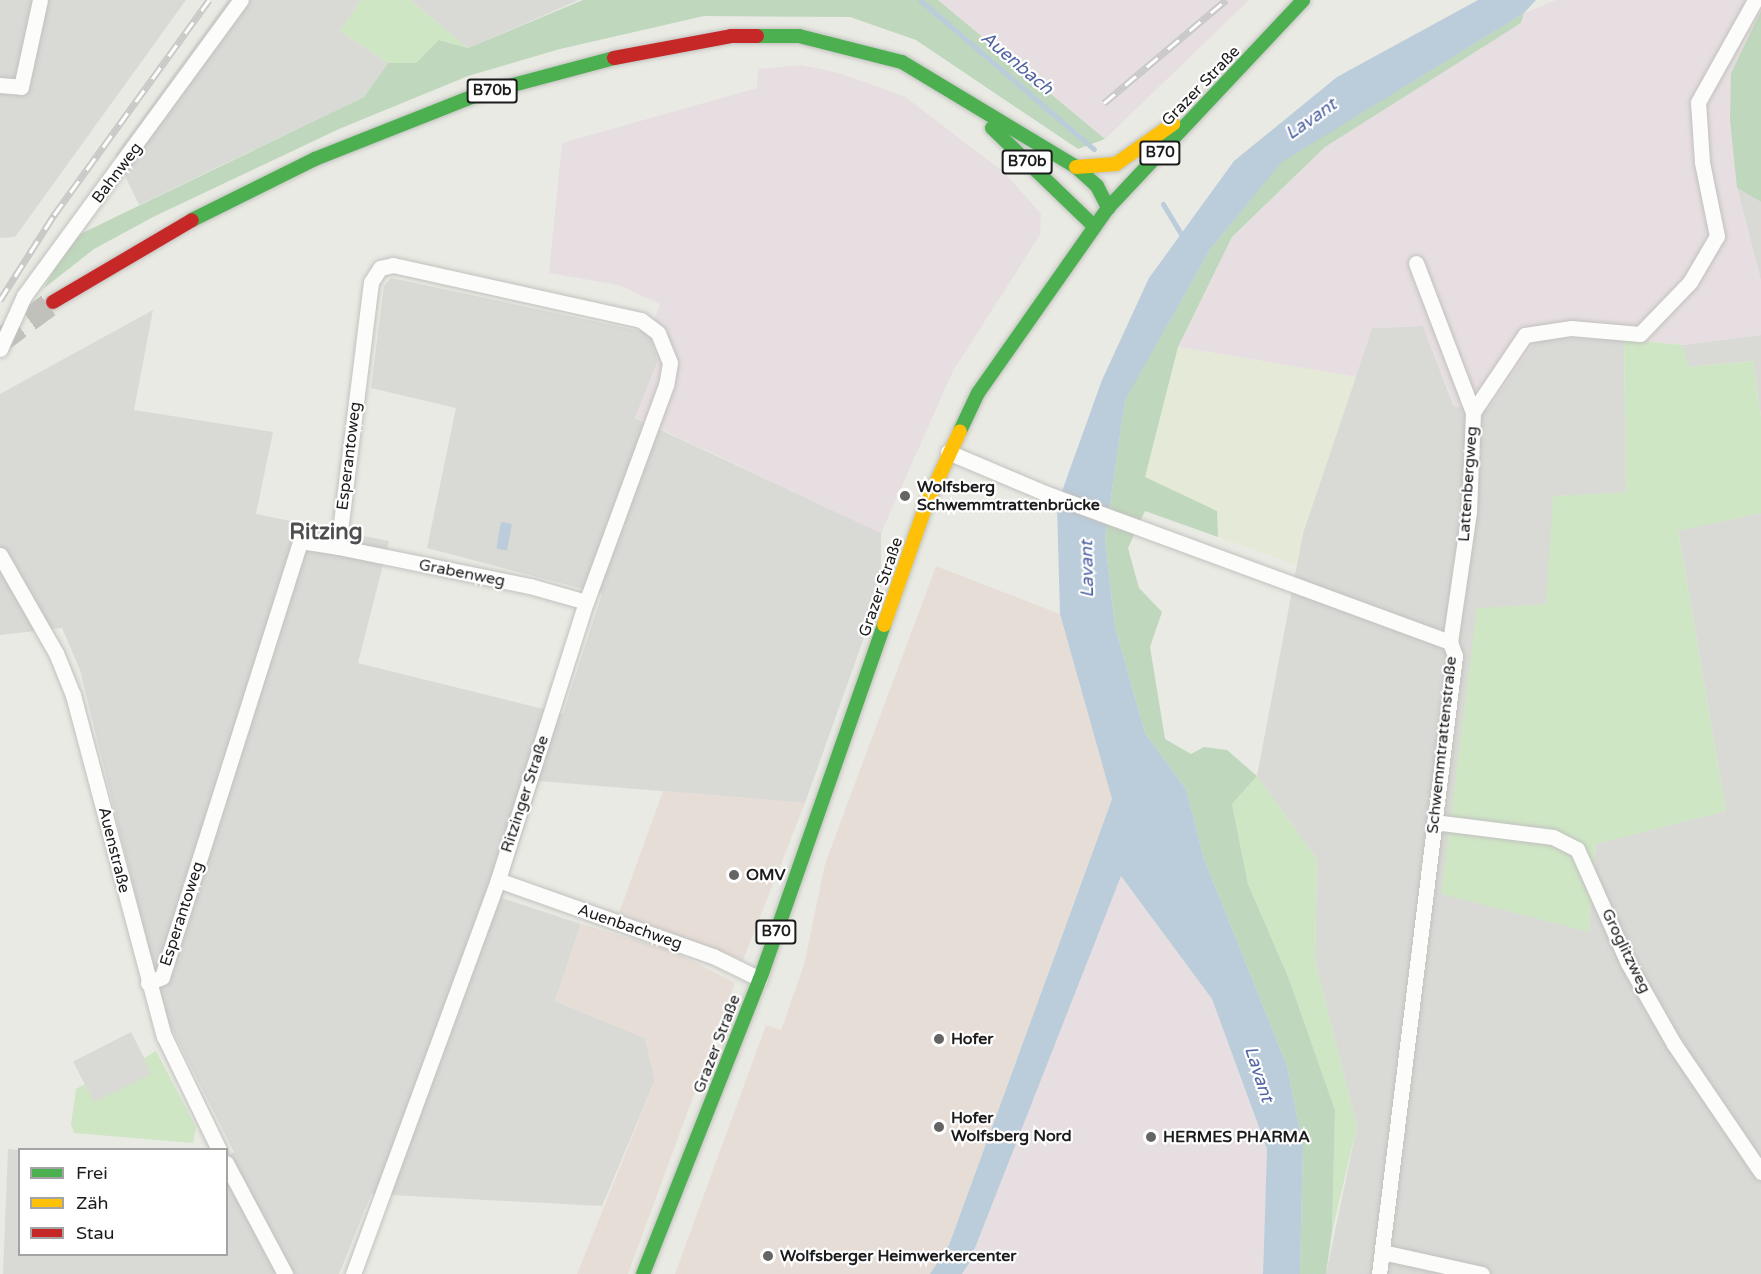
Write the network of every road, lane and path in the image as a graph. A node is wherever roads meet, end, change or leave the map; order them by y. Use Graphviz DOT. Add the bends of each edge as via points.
graph roads {
  1 [pos="40,0"];
  2 [pos="241,0"];
  3 [pos="1303,0"];
  4 [pos="1755,0"];
  5 [pos="0,86"];
  6 [pos="960,98"];
  7 [pos="1212,98"];
  8 [pos="1076,167"];
  9 [pos="1108,208"];
  10 [pos="1094,226"];
  11 [pos="1416,263"];
  12 [pos="53,302"];
  13 [pos="641,320"];
  14 [pos="0,349"];
  15 [pos="1473,412"];
  16 [pos="948,452"];
  17 [pos="338,548"];
  18 [pos="0,555"];
  19 [pos="586,602"];
  20 [pos="1450,642"];
  21 [pos="1434,822"];
  22 [pos="498,880"];
  23 [pos="760,979"];
  24 [pos="148,983"];
  25 [pos="219,1148"];
  26 [pos="228,1167"];
  27 [pos="1761,1172"];
  28 [pos="1382,1252"];
  29 [pos="285,1274"];
  30 [pos="353,1274"];
  31 [pos="643,1274"];
  32 [pos="1379,1274"];
  33 [pos="1482,1274"];
  1 -- 5 [label="street" via="21,87"];
  2 -- 14 [label="street, Bahnweg" via="24,296"];
  3 -- 7 [label="main road, Grazer Straße / B70"];
  4 -- 15 [label="street" via="1698,102 1702,162 1717,236 1690,282 1640,334 1571,328 1525,335"];
  6 -- 8 [label="main road, B70b"];
  6 -- 10 [label="main road, B70b"];
  6 -- 12 [label="main road, B70b" via="902,62 800,36 731,36 632,53 479,94 315,159 181,225"];
  7 -- 8 [label="main road, B70b" via="1116,164"];
  7 -- 9 [label="main road, Grazer Straße / B70"];
  8 -- 9 [label="main road, B70b" via="1097,186"];
  9 -- 10 [label="main road, Grazer Straße / B70"];
  10 -- 16 [label="main road, Grazer Straße / B70" via="1006,350"];
  11 -- 15 [label="street, Lattenbergweg"];
  13 -- 17 [label="street, Esperantoweg" via="393,265 380,268 371,282"];
  13 -- 19 [label="street, Ritzinger Straße" via="667,346 670,363 666,385"];
  15 -- 20 [label="street, Lattenbergweg" via="1469,512"];
  16 -- 20 [label="street, Schwemmtrattenstraße" via="1045,493"];
  16 -- 23 [label="main road, Grazer Straße / B70"];
  17 -- 19 [label="street, Grabenweg" via="530,586"];
  17 -- 24 [label="street, Esperantoweg" via="300,541 162,977"];
  18 -- 24 [label="street, Auenstraße" via="56,653 73,695"];
  19 -- 22 [label="street, Ritzinger Straße"];
  20 -- 21 [label="street, Schwemmtrattenstraße" via="1455,656"];
  21 -- 27 [label="street, Groglitzweg" via="1553,837 1577,849 1628,963 1668,1034"];
  21 -- 28 [label="street, Schwemmtrattenstraße"];
  22 -- 23 [label="street, Auenbachweg" via="713,956"];
  22 -- 30 [label="street, Ritzinger Straße"];
  23 -- 31 [label="main road, Grazer Straße / B70"];
  24 -- 25 [label="street, Auenstraße" via="164,1036"];
  26 -- 29 [label="street"];
  28 -- 32 [label="street, Schwemmtrattenstraße"];
  28 -- 33 [label="street"];
}
